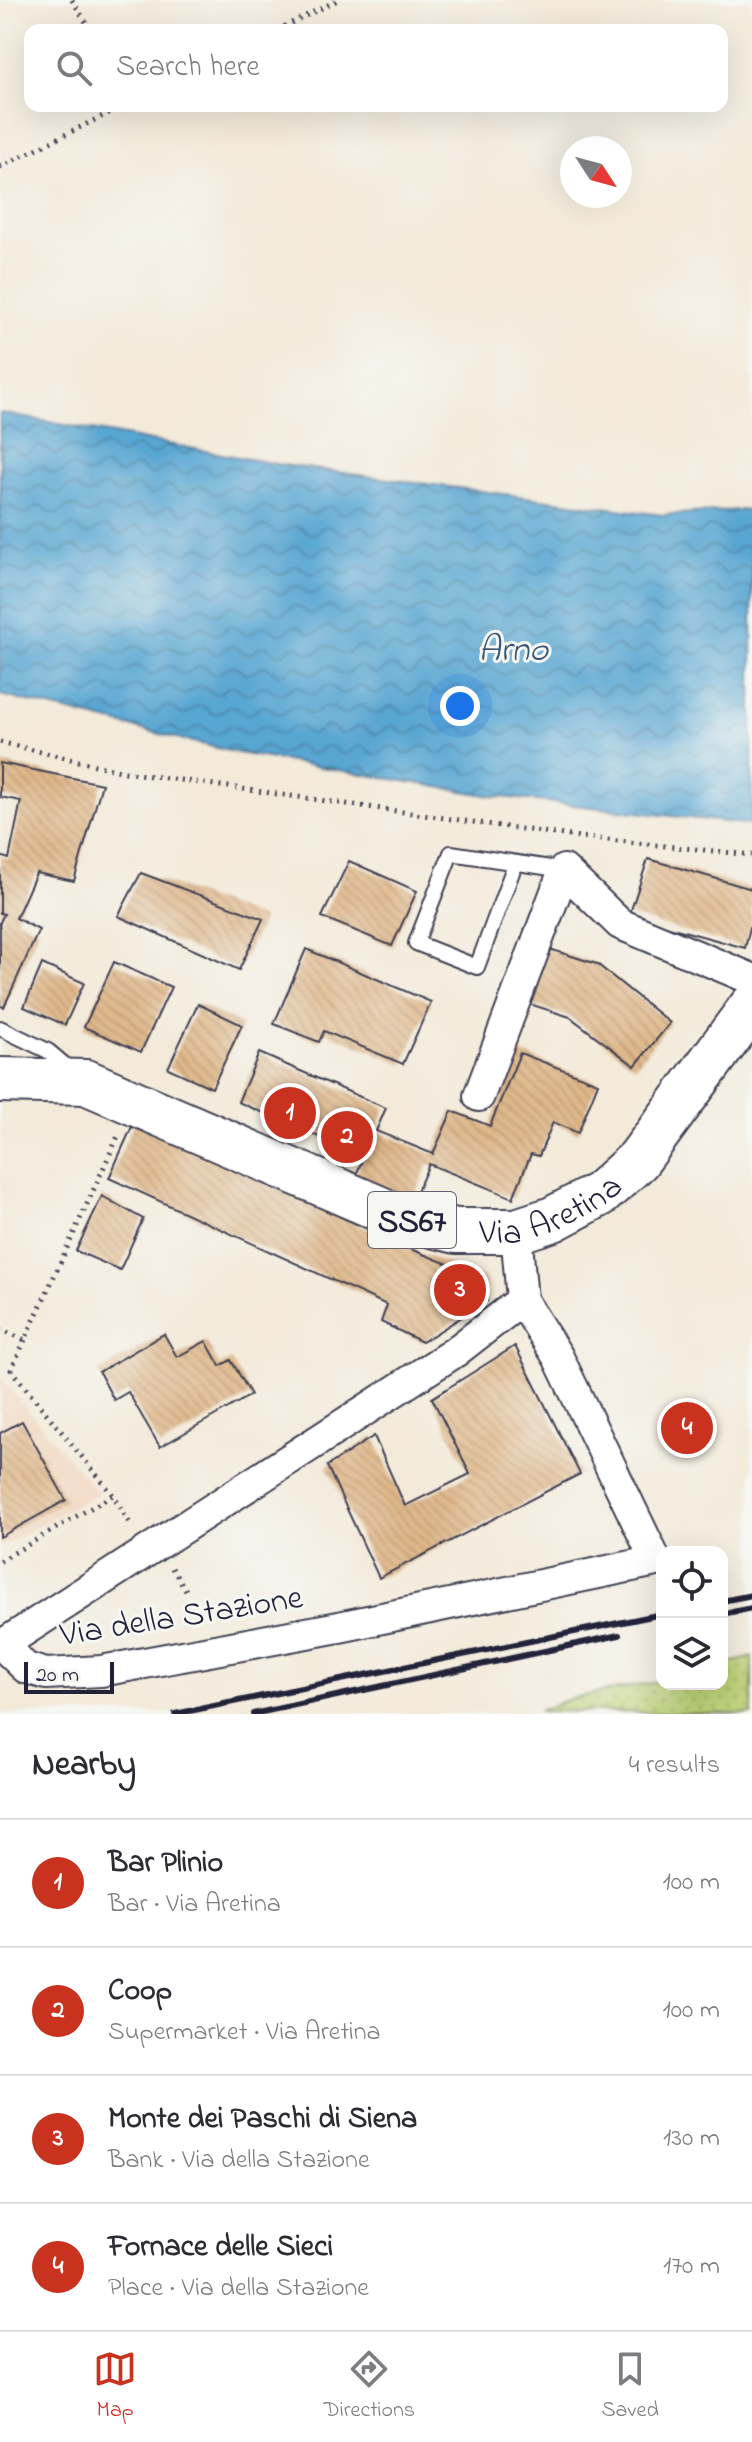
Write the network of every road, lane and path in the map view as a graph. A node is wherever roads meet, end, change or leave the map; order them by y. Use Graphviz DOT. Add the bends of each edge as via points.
graph roads {
  1 [pos="72,0"];
  2 [pos="338,0"];
  3 [pos="87,24"];
  4 [pos="289,24"];
  5 [pos="111,112"];
  6 [pos="0,167"];
  7 [pos="0,742"];
  8 [pos="752,855"];
  9 [pos="515,864"];
  10 [pos="564,870"];
  11 [pos="752,979"];
  12 [pos="752,1006"];
  13 [pos="0,1028"];
  14 [pos="0,1080"];
  15 [pos="86,1082"];
  16 [pos="479,1096"];
  17 [pos="123,1126"];
  18 [pos="516,1231"];
  19 [pos="522,1300"];
  20 [pos="0,1329"];
  21 [pos="25,1340"];
  22 [pos="113,1495"];
  23 [pos="136,1533"];
  24 [pos="0,1561"];
  25 [pos="169,1562"];
  26 [pos="189,1595"];
  1 -- 3 [label="path"];
  2 -- 4 [label="path"];
  5 -- 6 [label="path"];
  7 -- 8 [label="path" via="124,772 570,836"];
  9 -- 9 [label="lane" via="451,853 416,943 477,967"];
  9 -- 10 [label="lane"];
  10 -- 11 [label="street" via="620,924"];
  10 -- 16 [label="street"];
  12 -- 18 [label="main road, Via Aretina / SS67" via="638,1160 600,1194"];
  13 -- 15 [label="lane" via="48,1051"];
  14 -- 15 [label="main road, Via Aretina / SS67"];
  15 -- 18 [label="main road, Via Aretina / SS67" via="399,1217 456,1231"];
  17 -- 21 [label="path"];
  18 -- 19 [label="street, Via della Stazione"];
  19 -- 19 [label="street, Via della Stazione" via="455,1352 2,1645 26,1668 46,1674 101,1671 656,1561 558,1357"];
  20 -- 21 [label="path"];
  21 -- 22 [label="path" via="11,1370"];
  22 -- 23 [label="path"];
  22 -- 24 [label="path"];
  25 -- 26 [label="path"];
}
